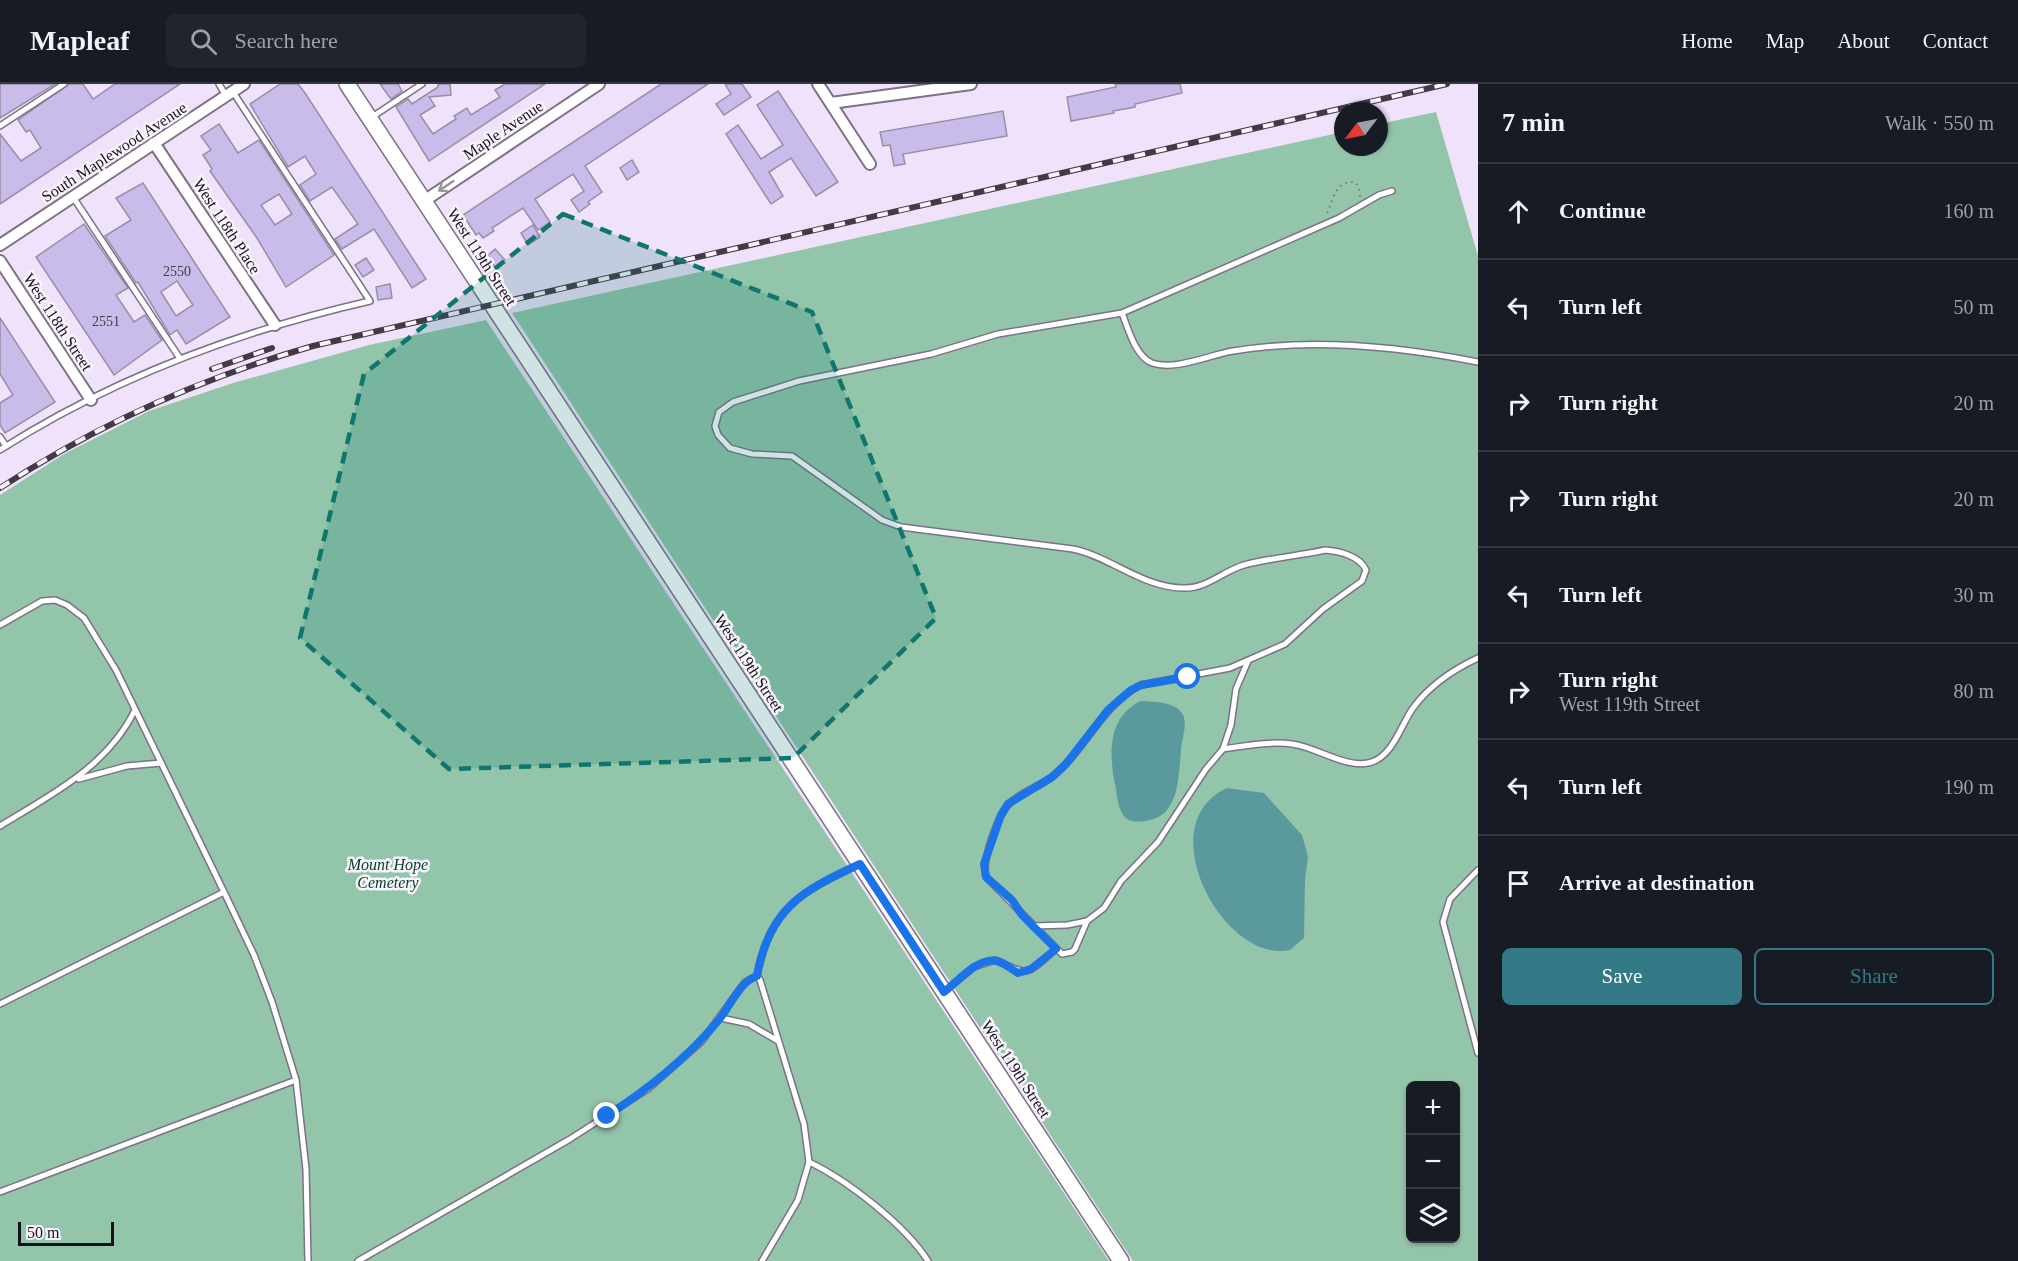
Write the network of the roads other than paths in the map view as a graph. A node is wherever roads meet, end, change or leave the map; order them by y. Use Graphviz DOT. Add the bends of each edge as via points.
graph roads {
  1 [pos="64,84"];
  2 [pos="219,84"];
  3 [pos="244,84"];
  4 [pos="347,84"];
  5 [pos="422,84"];
  6 [pos="599,84"];
  7 [pos="818,84"];
  8 [pos="971,84"];
  9 [pos="230,94"];
  10 [pos="831,103"];
  11 [pos="370,118"];
  12 [pos="0,126"];
  13 [pos="154,143"];
  14 [pos="870,164"];
  15 [pos="1392,191"];
  16 [pos="73,197"];
  17 [pos="424,201"];
  18 [pos="0,245"];
  19 [pos="0,261"];
  20 [pos="1122,313"];
  21 [pos="275,326"];
  22 [pos="179,357"];
  23 [pos="1478,362"];
  24 [pos="91,400"];
  25 [pos="0,437"];
  26 [pos="3,448"];
  27 [pos="0,625"];
  28 [pos="1478,658"];
  29 [pos="1248,661"];
  30 [pos="135,710"];
  31 [pos="1223,750"];
  32 [pos="161,763"];
  33 [pos="75,780"];
  34 [pos="0,826"];
  35 [pos="860,864"];
  36 [pos="1478,870"];
  37 [pos="224,892"];
  38 [pos="1087,921"];
  39 [pos="1033,926"];
  40 [pos="1056,949"];
  41 [pos="757,976"];
  42 [pos="944,992"];
  43 [pos="0,1004"];
  44 [pos="721,1018"];
  45 [pos="780,1042"];
  46 [pos="1478,1053"];
  47 [pos="296,1080"];
  48 [pos="809,1162"];
  49 [pos="0,1192"];
  50 [pos="308,1261"];
  51 [pos="358,1261"];
  52 [pos="762,1261"];
  53 [pos="928,1261"];
  54 [pos="1121,1261"];
  1 -- 12 [label="lane"];
  2 -- 9 [label="lane"];
  3 -- 9 [label="street, South Maplewood Avenue"];
  4 -- 11 [label="street, West 119th Street"];
  5 -- 11 [label="lane"];
  6 -- 17 [label="street, Maple Avenue, one-way"];
  7 -- 10 [label="street"];
  8 -- 10 [label="street"];
  9 -- 13 [label="street, South Maplewood Avenue"];
  9 -- 21 [label="lane" via="370,301"];
  10 -- 14 [label="street"];
  11 -- 17 [label="street, West 119th Street"];
  13 -- 16 [label="street, South Maplewood Avenue"];
  13 -- 21 [label="street, West 118th Place"];
  15 -- 20 [label="lane"];
  16 -- 18 [label="street, South Maplewood Avenue"];
  16 -- 22 [label="lane"];
  17 -- 35 [label="street, West 119th Street"];
  19 -- 24 [label="street, West 118th Street"];
  20 -- 23 [label="lane" via="1141,353 1158,364 1289,344 1448,356"];
  20 -- 29 [label="lane" via="998,334 931,354 799,381 725,407 715,426 730,448 752,454 792,456 891,525 1080,550 1100,556 1133,575 1170,586 1195,587 1245,565 1325,550 1335,550 1364,564 1362,581 1323,609 1293,638"];
  21 -- 22 [label="lane"];
  22 -- 24 [label="lane"];
  24 -- 26 [label="lane"];
  25 -- 26 [label="lane"];
  27 -- 30 [label="lane" via="42,601 55,600 67,605 84,618 103,647"];
  28 -- 31 [label="lane" via="1450,673 1425,694 1385,754 1369,763 1289,744"];
  29 -- 31 [label="lane" via="1236,689"];
  29 -- 39 [label="lane" via="1131,690 1108,710 1052,777 1008,804 988,850 984,872"];
  30 -- 32 [label="lane"];
  30 -- 33 [label="lane" via="111,746"];
  31 -- 38 [label="lane" via="1158,842 1121,881 1104,908"];
  32 -- 33 [label="lane" via="127,766"];
  32 -- 37 [label="lane"];
  33 -- 34 [label="lane"];
  35 -- 41 [label="lane" via="799,896 778,918 760,957"];
  35 -- 42 [label="street, West 119th Street"];
  36 -- 46 [label="lane" via="1450,899 1443,922"];
  37 -- 43 [label="lane"];
  37 -- 47 [label="lane" via="254,955"];
  38 -- 39 [label="lane"];
  38 -- 40 [label="lane" via="1072,952 1062,954"];
  39 -- 40 [label="lane"];
  40 -- 42 [label="lane" via="1025,973 995,960 982,963"];
  41 -- 44 [label="lane" via="746,982"];
  41 -- 45 [label="lane"];
  42 -- 54 [label="street, West 119th Street"];
  44 -- 45 [label="lane" via="749,1024"];
  44 -- 51 [label="lane" via="679,1064 624,1106"];
  45 -- 48 [label="lane" via="804,1124"];
  47 -- 49 [label="lane"];
  47 -- 50 [label="lane" via="306,1169"];
  48 -- 52 [label="lane" via="798,1200"];
  48 -- 53 [label="lane" via="850,1186 912,1241"];
}
